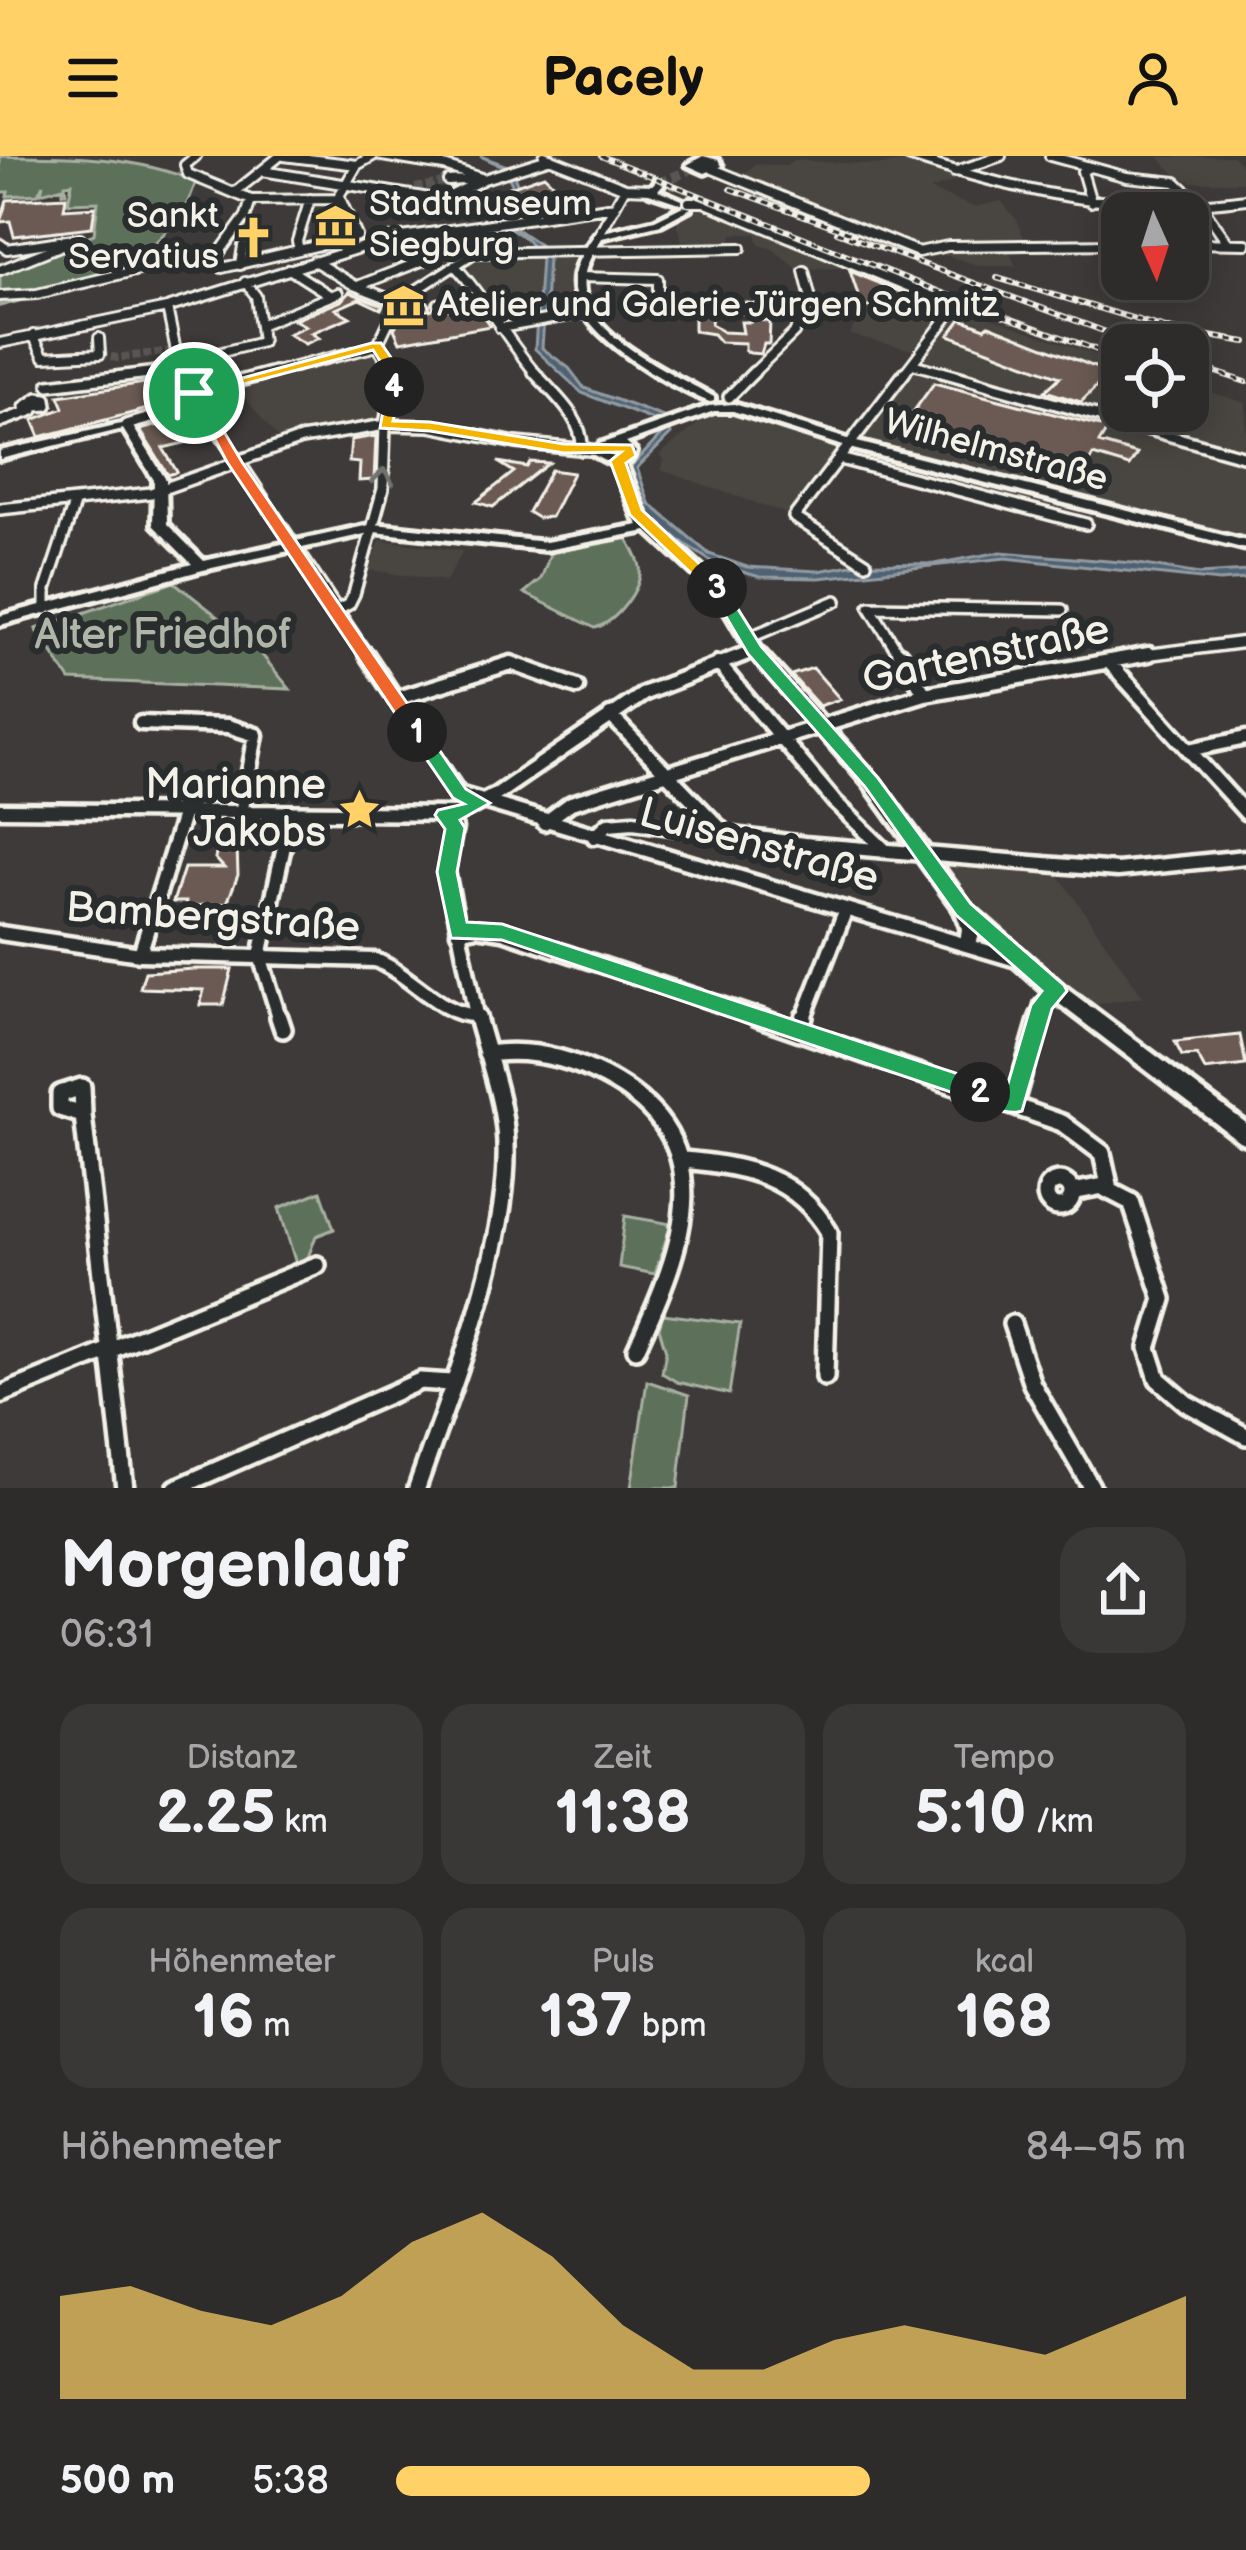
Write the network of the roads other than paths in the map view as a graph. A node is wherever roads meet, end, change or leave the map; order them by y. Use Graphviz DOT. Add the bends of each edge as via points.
graph roads {
  1 [pos="196,156"];
  2 [pos="282,156"];
  3 [pos="378,156"];
  4 [pos="908,156"];
  5 [pos="1001,156"];
  6 [pos="1050,156"];
  7 [pos="547,157"];
  8 [pos="715,162"];
  9 [pos="357,165"];
  10 [pos="691,165"];
  11 [pos="1088,168"];
  12 [pos="262,171"];
  13 [pos="954,172"];
  14 [pos="484,179"];
  15 [pos="348,181"];
  16 [pos="448,181"];
  17 [pos="655,186"];
  18 [pos="415,188"];
  19 [pos="625,188"];
  20 [pos="236,192"];
  21 [pos="1188,192"];
  22 [pos="405,194"];
  23 [pos="310,199"];
  24 [pos="340,199"];
  25 [pos="1246,199"];
  26 [pos="251,200"];
  27 [pos="1090,202"];
  28 [pos="1101,202"];
  29 [pos="685,204"];
  30 [pos="1209,205"];
  31 [pos="615,206"];
  32 [pos="1209,216"];
  33 [pos="447,219"];
  34 [pos="606,224"];
  35 [pos="621,231"];
  36 [pos="455,232"];
  37 [pos="430,233"];
  38 [pos="598,236"];
  39 [pos="338,241"];
  40 [pos="1209,243"];
  41 [pos="1228,243"];
  42 [pos="0,244"];
  43 [pos="1101,244"];
  44 [pos="1246,244"];
  45 [pos="242,246"];
  46 [pos="741,248"];
  47 [pos="292,250"];
  48 [pos="348,250"];
  49 [pos="585,250"];
  50 [pos="468,251"];
  51 [pos="314,261"];
  52 [pos="218,264"];
  53 [pos="244,264"];
  54 [pos="289,268"];
  55 [pos="457,268"];
  56 [pos="0,270"];
  57 [pos="328,270"];
  58 [pos="804,271"];
  59 [pos="261,277"];
  60 [pos="307,277"];
  61 [pos="578,277"];
  62 [pos="244,282"];
  63 [pos="360,284"];
  64 [pos="0,296"];
  65 [pos="193,298"];
  66 [pos="484,298"];
  67 [pos="473,299"];
  68 [pos="398,302"];
  69 [pos="456,302"];
  70 [pos="438,304"];
  71 [pos="424,306"];
  72 [pos="166,308"];
  73 [pos="392,313"];
  74 [pos="586,313"];
  75 [pos="803,316"];
  76 [pos="262,324"];
  77 [pos="500,328"];
  78 [pos="33,335"];
  79 [pos="99,338"];
  80 [pos="379,340"];
  81 [pos="0,344"];
  82 [pos="916,364"];
  83 [pos="175,367"];
  84 [pos="50,385"];
  85 [pos="194,393"];
  86 [pos="731,402"];
  87 [pos="201,404"];
  88 [pos="711,404"];
  89 [pos="29,407"];
  90 [pos="0,420"];
  91 [pos="125,425"];
  92 [pos="385,425"];
  93 [pos="620,445"];
  94 [pos="853,445"];
  95 [pos="582,449"];
  96 [pos="600,451"];
  97 [pos="0,455"];
  98 [pos="1246,457"];
  99 [pos="840,458"];
  100 [pos="618,461"];
  101 [pos="235,463"];
  102 [pos="161,488"];
  103 [pos="74,504"];
  104 [pos="0,509"];
  105 [pos="1086,524"];
  106 [pos="647,527"];
  107 [pos="374,528"];
  108 [pos="1246,545"];
  109 [pos="292,546"];
  110 [pos="866,563"];
  111 [pos="201,566"];
  112 [pos="836,601"];
  113 [pos="46,609"];
  114 [pos="1061,610"];
  115 [pos="336,611"];
  116 [pos="0,621"];
  117 [pos="1246,642"];
  118 [pos="751,644"];
  119 [pos="1109,662"];
  120 [pos="718,663"];
  121 [pos="577,687"];
  122 [pos="925,694"];
  123 [pos="395,699"];
  124 [pos="610,715"];
  125 [pos="142,723"];
  126 [pos="820,728"];
  127 [pos="779,735"];
  128 [pos="1246,738"];
  129 [pos="1189,750"];
  130 [pos="669,771"];
  131 [pos="480,803"];
  132 [pos="0,810"];
  133 [pos="184,812"];
  134 [pos="241,813"];
  135 [pos="1246,813"];
  136 [pos="291,814"];
  137 [pos="445,815"];
  138 [pos="544,823"];
  139 [pos="724,833"];
  140 [pos="595,837"];
  141 [pos="885,850"];
  142 [pos="920,853"];
  143 [pos="1246,857"];
  144 [pos="845,909"];
  145 [pos="964,910"];
  146 [pos="458,932"];
  147 [pos="0,933"];
  148 [pos="969,943"];
  149 [pos="140,954"];
  150 [pos="260,956"];
  151 [pos="1022,962"];
  152 [pos="1056,991"];
  153 [pos="476,1016"];
  154 [pos="800,1028"];
  155 [pos="283,1029"];
  156 [pos="488,1054"];
  157 [pos="1014,1103"];
  158 [pos="83,1115"];
  159 [pos="1246,1135"];
  160 [pos="684,1160"];
  161 [pos="1106,1189"];
  162 [pos="1072,1192"];
  163 [pos="317,1265"];
  164 [pos="1012,1324"];
  165 [pos="107,1349"];
  166 [pos="636,1349"];
  167 [pos="825,1377"];
  168 [pos="451,1383"];
  169 [pos="0,1394"];
  170 [pos="1246,1436"];
  171 [pos="125,1488"];
  172 [pos="176,1488"];
  173 [pos="417,1488"];
  174 [pos="1092,1488"];
  1 -- 20 [label="street" via="185,165 188,174"];
  2 -- 9 [label="street"];
  2 -- 12 [label="street"];
  3 -- 9 [label="street"];
  3 -- 14 [label="street"];
  4 -- 13 [label="street"];
  5 -- 13 [label="street"];
  6 -- 11 [label="street"];
  7 -- 14 [label="street" via="504,179"];
  7 -- 19 [label="street"];
  8 -- 10 [label="main road"];
  8 -- 43 [label="street" via="842,224 931,253 948,246"];
  9 -- 15 [label="street"];
  11 -- 21 [label="street" via="1168,180"];
  11 -- 27 [label="street" via="1082,171"];
  12 -- 15 [label="street"];
  12 -- 20 [label="street"];
  13 -- 27 [label="street"];
  14 -- 16 [label="street"];
  14 -- 22 [label="street" via="443,203"];
  15 -- 22 [label="street"];
  15 -- 24 [label="street"];
  17 -- 19 [label="street"];
  17 -- 29 [label="main road"];
  18 -- 22 [label="street"];
  19 -- 31 [label="street"];
  20 -- 26 [label="street"];
  23 -- 24 [label="street"];
  23 -- 26 [label="street"];
  23 -- 47 [label="street"];
  24 -- 39 [label="street" via="356,236"];
  25 -- 30 [label="street"];
  26 -- 52 [label="street"];
  27 -- 28 [label="street"];
  29 -- 35 [label="main road" via="677,215"];
  29 -- 82 [label="street" via="704,202 953,303"];
  31 -- 34 [label="street"];
  31 -- 36 [label="street"];
  32 -- 41 [label="street"];
  33 -- 36 [label="street"];
  34 -- 35 [label="street"];
  34 -- 38 [label="street"];
  35 -- 38 [label="main road"];
  36 -- 37 [label="street"];
  36 -- 50 [label="street"];
  37 -- 48 [label="street"];
  37 -- 63 [label="street" via="445,251"];
  38 -- 49 [label="main road"];
  39 -- 47 [label="street"];
  39 -- 48 [label="street"];
  40 -- 41 [label="street"];
  41 -- 44 [label="street"];
  42 -- 56 [label="street" via="80,238"];
  45 -- 53 [label="street"];
  46 -- 49 [label="street"];
  47 -- 53 [label="street"];
  48 -- 51 [label="street"];
  49 -- 50 [label="street"];
  49 -- 61 [label="main road"];
  50 -- 55 [label="street"];
  51 -- 54 [label="street"];
  51 -- 57 [label="street"];
  52 -- 53 [label="street"];
  52 -- 64 [label="street" via="147,268"];
  52 -- 65 [label="street"];
  53 -- 59 [label="street"];
  54 -- 59 [label="street"];
  54 -- 76 [label="street" via="335,295"];
  55 -- 66 [label="street"];
  55 -- 68 [label="street"];
  57 -- 60 [label="street"];
  57 -- 63 [label="street"];
  58 -- 75 [label="street" via="811,296"];
  59 -- 62 [label="street"];
  61 -- 74 [label="main road"];
  61 -- 75 [label="street" via="658,279 664,297"];
  62 -- 65 [label="street"];
  62 -- 76 [label="street"];
  63 -- 68 [label="street"];
  65 -- 72 [label="street"];
  66 -- 67 [label="street"];
  66 -- 77 [label="street"];
  68 -- 73 [label="street"];
  69 -- 70 [label="street"];
  71 -- 73 [label="street"];
  72 -- 78 [label="street"];
  72 -- 83 [label="street"];
  73 -- 80 [label="street"];
  74 -- 77 [label="street"];
  74 -- 88 [label="main road" via="610,338"];
  75 -- 86 [label="street"];
  76 -- 83 [label="street" via="262,342"];
  77 -- 95 [label="street" via="570,412"];
  78 -- 79 [label="street" via="44,357 100,354"];
  78 -- 81 [label="street"];
  80 -- 85 [label="street"];
  80 -- 92 [label="street" via="396,375"];
  82 -- 94 [label="street"];
  82 -- 98 [label="street"];
  83 -- 84 [label="street"];
  83 -- 85 [label="street"];
  85 -- 87 [label="street"];
  86 -- 88 [label="main road"];
  86 -- 94 [label="main road, Wilhelmstraße"];
  87 -- 91 [label="street"];
  87 -- 101 [label="street"];
  88 -- 93 [label="main road"];
  89 -- 90 [label="street"];
  91 -- 97 [label="main road"];
  91 -- 102 [label="main road"];
  92 -- 95 [label="street"];
  92 -- 101 [label="street" via="316,436"];
  107 -- 92 [label="street, one-way"];
  93 -- 96 [label="main road"];
  93 -- 100 [label="main road" via="630,454"];
  94 -- 99 [label="street"];
  94 -- 108 [label="main road, Wilhelmstraße"];
  95 -- 96 [label="street"];
  96 -- 100 [label="main road"];
  99 -- 105 [label="street"];
  99 -- 110 [label="street" via="794,517"];
  100 -- 106 [label="main road"];
  101 -- 102 [label="street"];
  101 -- 109 [label="street"];
  102 -- 103 [label="street"];
  102 -- 111 [label="main road" via="160,525"];
  103 -- 104 [label="street"];
  103 -- 113 [label="street"];
  106 -- 107 [label="main road" via="548,546"];
  106 -- 118 [label="main road" via="702,571"];
  107 -- 109 [label="main road"];
  107 -- 115 [label="street" via="352,599"];
  109 -- 111 [label="main road"];
  109 -- 115 [label="street"];
  111 -- 113 [label="main road"];
  112 -- 118 [label="street"];
  113 -- 116 [label="main road"];
  114 -- 122 [label="street" via="870,607"];
  115 -- 123 [label="street"];
  117 -- 119 [label="street, Gartenstraße"];
  118 -- 120 [label="street"];
  118 -- 126 [label="main road"];
  119 -- 122 [label="street, Gartenstraße"];
  119 -- 129 [label="street"];
  120 -- 124 [label="street"];
  120 -- 127 [label="street"];
  121 -- 123 [label="street" via="511,663"];
  122 -- 126 [label="street, Gartenstraße"];
  123 -- 131 [label="street" via="459,794"];
  124 -- 130 [label="street"];
  124 -- 131 [label="street"];
  125 -- 134 [label="street" via="228,726 256,735"];
  126 -- 127 [label="street, Gartenstraße"];
  126 -- 142 [label="main road" via="872,783"];
  127 -- 130 [label="street, Gartenstraße"];
  127 -- 141 [label="street"];
  128 -- 129 [label="street"];
  129 -- 135 [label="street"];
  130 -- 138 [label="street, Gartenstraße" via="571,803"];
  130 -- 139 [label="street"];
  131 -- 137 [label="street"];
  131 -- 138 [label="street, Luisenstraße"];
  132 -- 133 [label="street"];
  133 -- 134 [label="street"];
  133 -- 149 [label="street"];
  134 -- 136 [label="street"];
  136 -- 137 [label="street"];
  136 -- 150 [label="street"];
  137 -- 146 [label="street" via="455,828 447,872"];
  138 -- 140 [label="street, Luisenstraße"];
  139 -- 140 [label="street" via="622,822"];
  139 -- 141 [label="street"];
  140 -- 144 [label="street, Luisenstraße"];
  141 -- 142 [label="street"];
  142 -- 143 [label="street" via="1117,870"];
  142 -- 145 [label="main road"];
  144 -- 148 [label="street, Luisenstraße"];
  144 -- 154 [label="street"];
  145 -- 148 [label="main road"];
  145 -- 151 [label="main road"];
  146 -- 153 [label="street"];
  146 -- 154 [label="street" via="502,932"];
  147 -- 149 [label="street, Bambergstraße"];
  148 -- 151 [label="street, Luisenstraße"];
  149 -- 150 [label="street, Bambergstraße"];
  150 -- 153 [label="street, Bambergstraße" via="386,963 462,1016"];
  150 -- 155 [label="street"];
  151 -- 152 [label="main road, Luisenstraße"];
  152 -- 157 [label="street" via="1042,1005"];
  152 -- 159 [label="main road, Luisenstraße"];
  153 -- 156 [label="street"];
  154 -- 157 [label="street"];
  156 -- 160 [label="street" via="550,1055 628,1087 661,1113"];
  156 -- 168 [label="street" via="504,1118 505,1167 497,1228"];
  157 -- 161 [label="street" via="1095,1141 1111,1177"];
  158 -- 165 [label="street"];
  160 -- 166 [label="street" via="683,1214"];
  160 -- 167 [label="street" via="776,1176 820,1214 829,1232"];
  161 -- 162 [label="street"];
  161 -- 170 [label="street" via="1132,1202 1163,1299 1148,1348 1158,1379"];
  163 -- 165 [label="street"];
  164 -- 174 [label="street" via="1032,1384"];
  165 -- 169 [label="street"];
  165 -- 171 [label="street"];
  168 -- 172 [label="street" via="420,1381"];
  168 -- 173 [label="street"];
}
